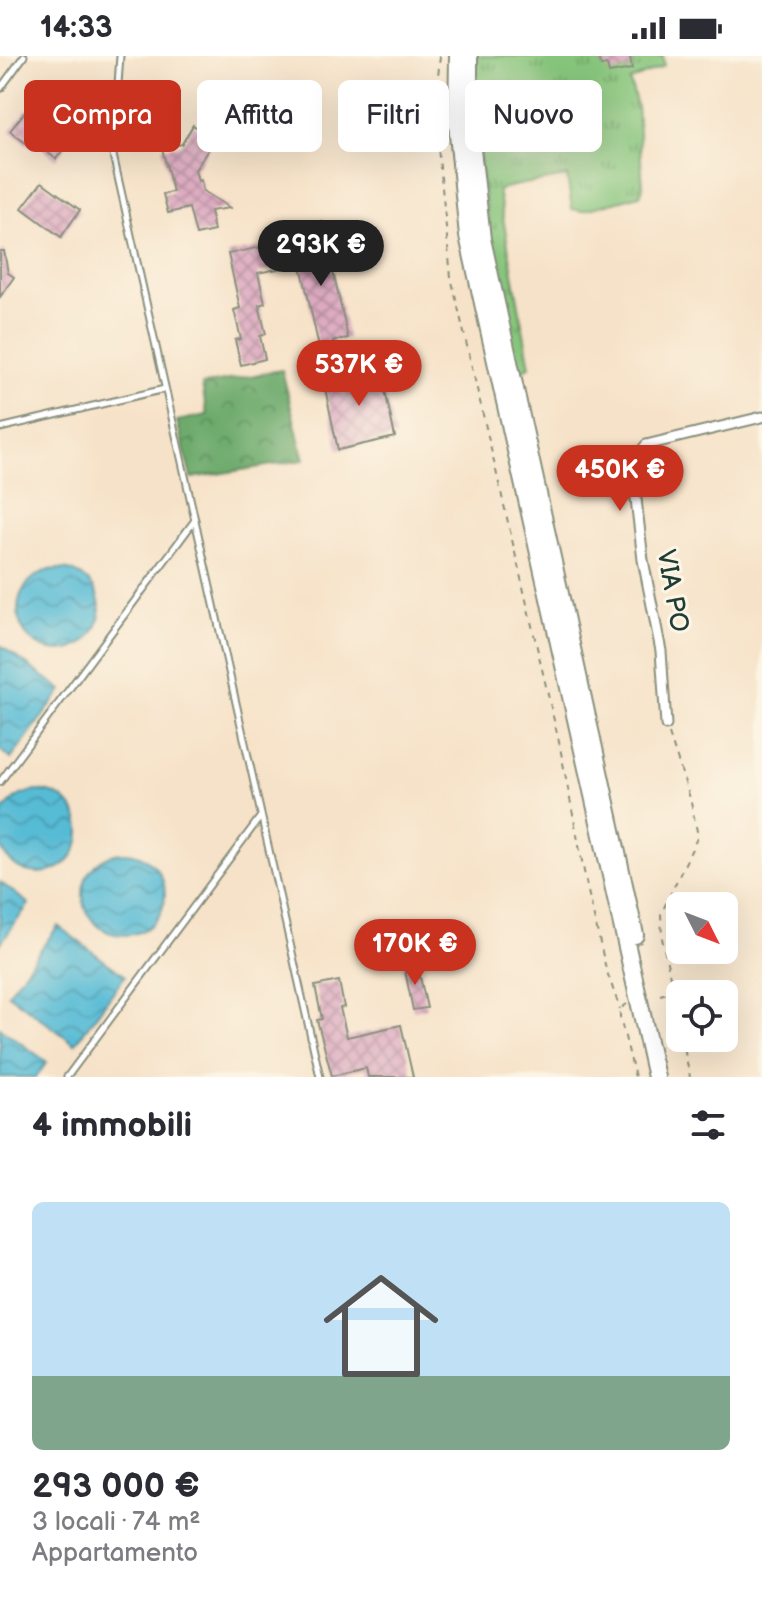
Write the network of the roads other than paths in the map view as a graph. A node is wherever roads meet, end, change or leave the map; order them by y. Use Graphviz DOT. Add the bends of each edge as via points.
graph roads {
  1 [pos="24,56"];
  2 [pos="120,56"];
  3 [pos="458,56"];
  4 [pos="469,56"];
  5 [pos="0,89"];
  6 [pos="165,389"];
  7 [pos="762,417"];
  8 [pos="0,428"];
  9 [pos="195,520"];
  10 [pos="666,725"];
  11 [pos="0,782"];
  12 [pos="261,816"];
  13 [pos="67,1077"];
  14 [pos="320,1077"];
  15 [pos="656,1077"];
  16 [pos="667,1077"];
  1 -- 5 [label="lane"];
  2 -- 6 [label="lane" via="113,155"];
  3 -- 15 [label="highway" via="457,123 468,236"];
  4 -- 16 [label="highway" via="469,122 482,239"];
  6 -- 8 [label="lane"];
  6 -- 9 [label="lane"];
  7 -- 10 [label="street, VIA PO" via="646,445 632,464 661,651"];
  9 -- 11 [label="lane"];
  9 -- 12 [label="lane"];
  12 -- 13 [label="lane"];
  12 -- 14 [label="lane"];
}
